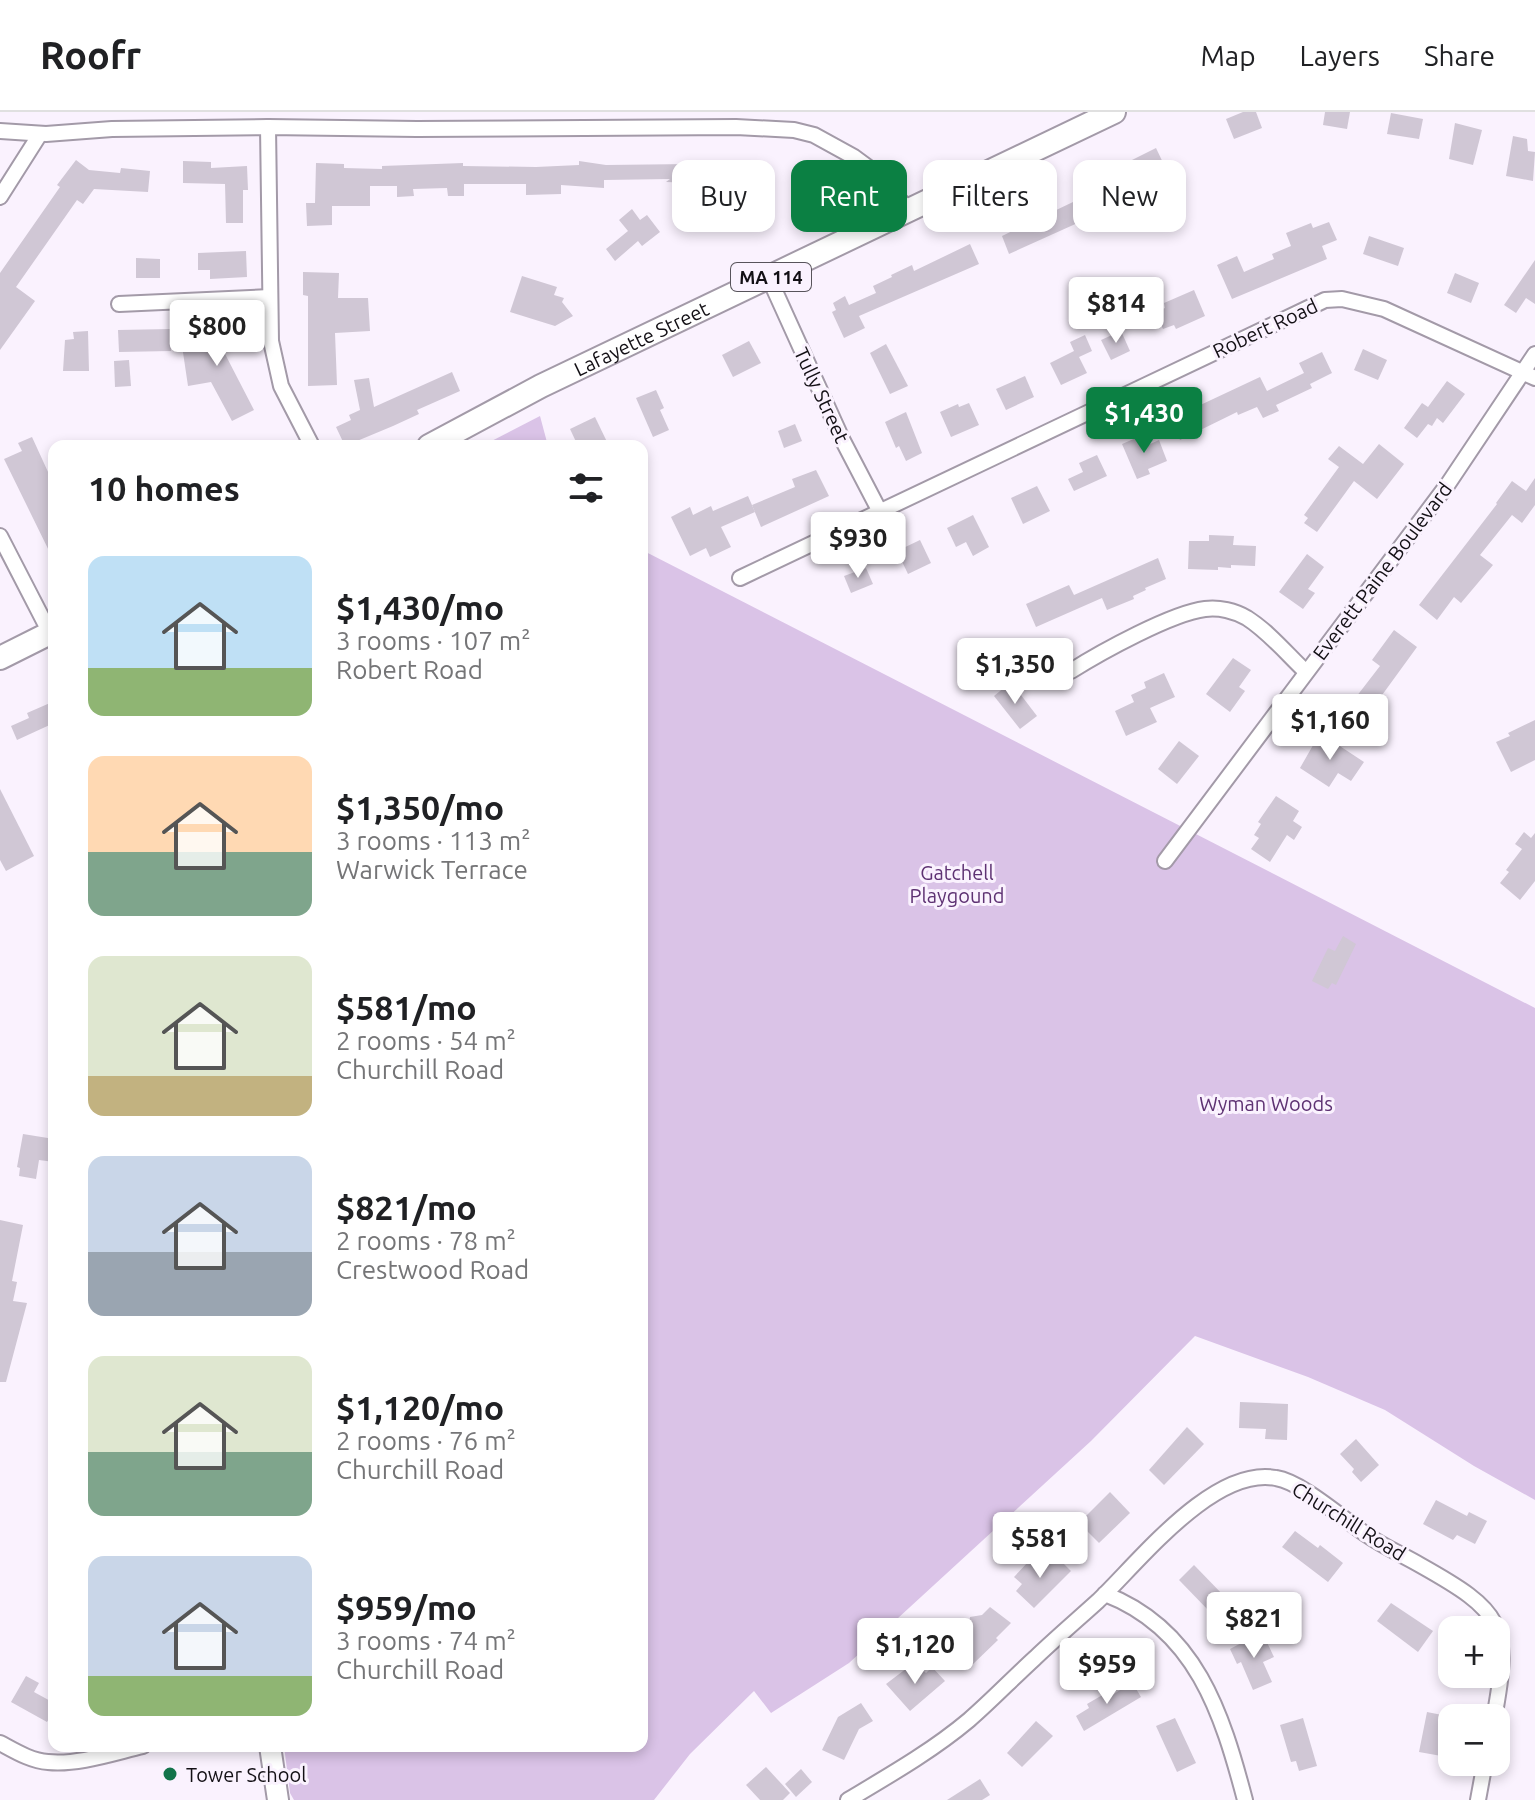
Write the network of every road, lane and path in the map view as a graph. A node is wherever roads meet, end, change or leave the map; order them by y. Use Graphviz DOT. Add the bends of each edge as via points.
graph roads {
  1 [pos="1114,112"];
  2 [pos="268,127"];
  3 [pos="0,131"];
  4 [pos="40,134"];
  5 [pos="0,197"];
  6 [pos="908,209"];
  7 [pos="769,278"];
  8 [pos="270,297"];
  9 [pos="119,304"];
  10 [pos="1535,354"];
  11 [pos="1529,375"];
  12 [pos="309,440"];
  13 [pos="440,440"];
  14 [pos="879,510"];
  15 [pos="0,536"];
  16 [pos="740,578"];
  17 [pos="48,625"];
  18 [pos="48,634"];
  19 [pos="0,658"];
  20 [pos="1071,671"];
  21 [pos="1306,672"];
  22 [pos="1165,861"];
  23 [pos="1105,1594"];
  24 [pos="1497,1704"];
  25 [pos="0,1743"];
  26 [pos="115,1752"];
  27 [pos="271,1752"];
  28 [pos="1482,1776"];
  29 [pos="278,1800"];
  30 [pos="848,1800"];
  31 [pos="1245,1800"];
  32 [pos="1478,1800"];
  1 -- 6 [label="main road, Lafayette Street / MA 114"];
  2 -- 4 [label="street"];
  2 -- 6 [label="street" via="794,130 833,143 873,171"];
  2 -- 8 [label="street"];
  3 -- 4 [label="street"];
  4 -- 5 [label="street"];
  6 -- 7 [label="main road, Lafayette Street / MA 114"];
  7 -- 13 [label="main road, Lafayette Street / MA 114"];
  7 -- 14 [label="street, Tully Street"];
  8 -- 9 [label="street"];
  8 -- 12 [label="street" via="275,367"];
  10 -- 11 [label="street, Everett Paine Boulevard"];
  11 -- 14 [label="street, Robert Road" via="1384,309 1325,300"];
  11 -- 21 [label="street, Everett Paine Boulevard"];
  14 -- 16 [label="street, Robert Road"];
  15 -- 17 [label="street"];
  18 -- 19 [label="main road"];
  20 -- 21 [label="street" via="1185,615 1224,609 1246,617"];
  21 -- 22 [label="street, Everett Paine Boulevard"];
  23 -- 24 [label="street, Churchill Road" via="1203,1500 1228,1486 1276,1478 1476,1599 1493,1618 1501,1640"];
  23 -- 30 [label="street, Churchill Road" via="970,1719"];
  23 -- 31 [label="street" via="1146,1615 1185,1652 1216,1709"];
  25 -- 26 [label="street" via="47,1762"];
  27 -- 29 [label="main road"];
  28 -- 32 [label="street"];
}
